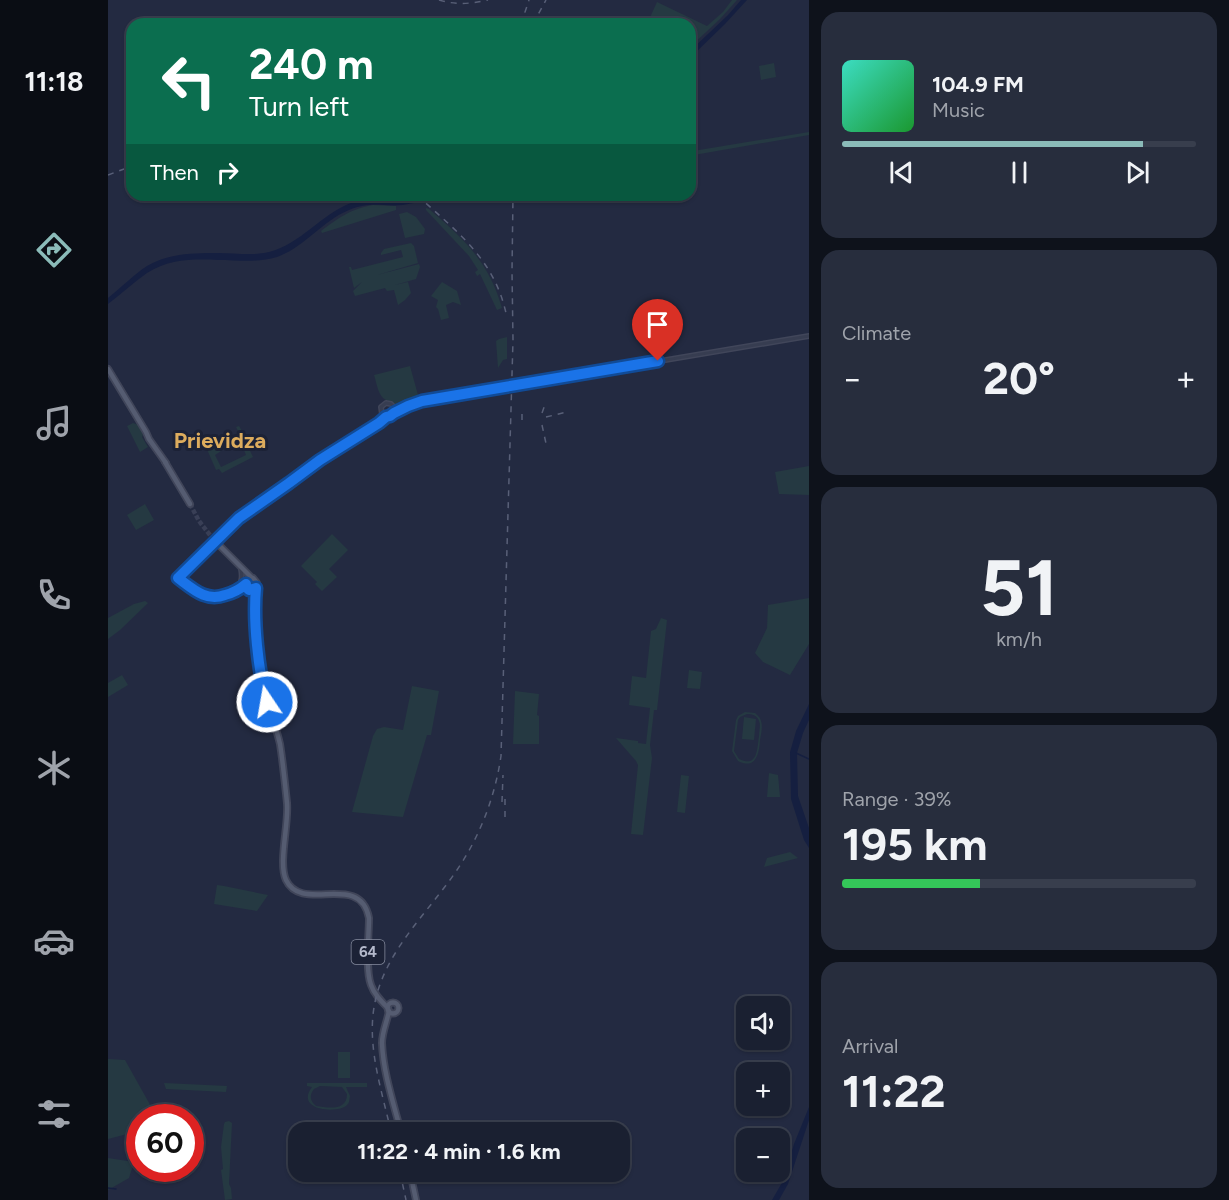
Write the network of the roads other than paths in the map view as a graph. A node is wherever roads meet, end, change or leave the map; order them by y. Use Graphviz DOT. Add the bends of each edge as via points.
graph roads {
  1 [pos="809,336"];
  2 [pos="108,369"];
  3 [pos="408,406"];
  4 [pos="394,407"];
  5 [pos="394,413"];
  6 [pos="382,414"];
  7 [pos="386,417"];
  8 [pos="376,424"];
  9 [pos="190,504"];
  10 [pos="218,544"];
  11 [pos="241,568"];
  12 [pos="250,585"];
  13 [pos="236,592"];
  14 [pos="398,1122"];
  15 [pos="412,1182"];
  16 [pos="416,1200"];
  1 -- 3 [label="street"];
  2 -- 9 [label="main road"];
  3 -- 4 [label="street"];
  3 -- 5 [label="street"];
  4 -- 5 [label="street"];
  4 -- 6 [label="street" via="384,404"];
  5 -- 7 [label="street"];
  6 -- 7 [label="street"];
  6 -- 8 [label="street"];
  7 -- 8 [label="street"];
  8 -- 13 [label="street" via="251,509 178,578 207,597"];
  10 -- 11 [label="main road, 64"];
  11 -- 12 [label="main road, 64"];
  11 -- 13 [label="street" via="242,581"];
  12 -- 13 [label="street"];
  12 -- 14 [label="main road, 64" via="255,601 262,683 280,744 287,801 284,873 290,885 300,892 351,895 365,905 369,918 369,981 388,1009 382,1048"];
  15 -- 16 [label="main road"];
}
